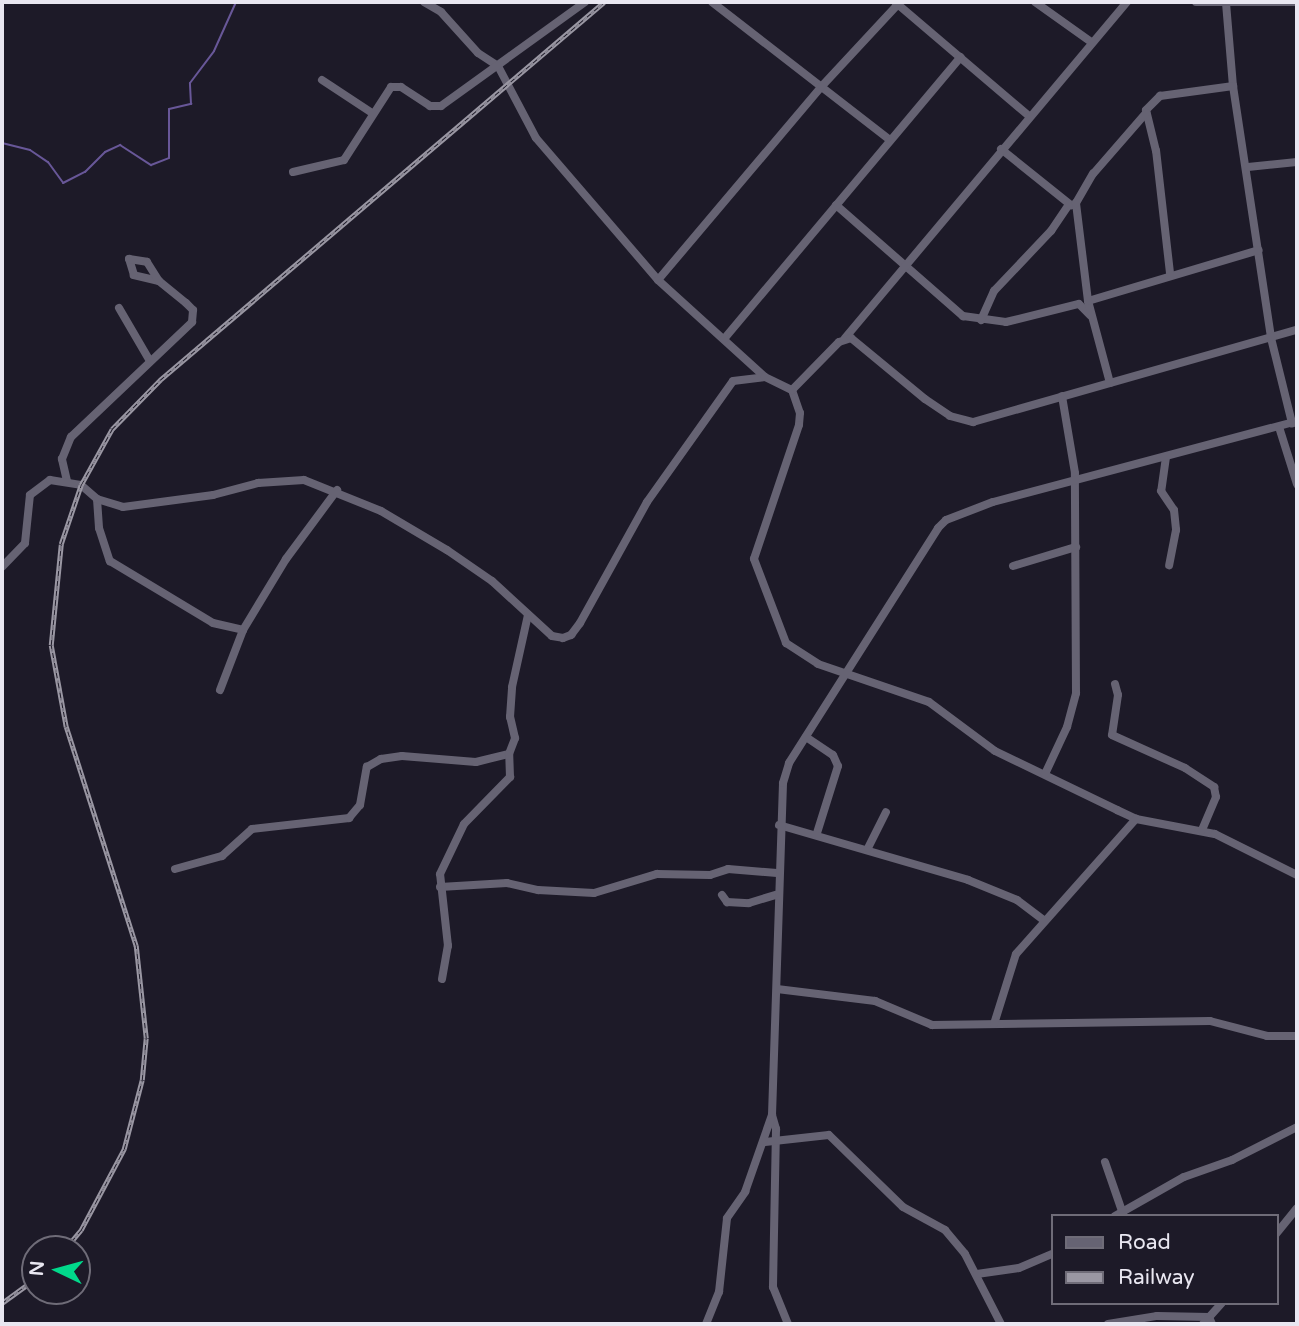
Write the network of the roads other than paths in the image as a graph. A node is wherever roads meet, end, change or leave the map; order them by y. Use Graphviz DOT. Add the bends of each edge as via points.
graph roads {
  1 [pos="424,2"];
  2 [pos="585,2"];
  3 [pos="712,2"];
  4 [pos="1035,2"];
  5 [pos="1127,2"];
  6 [pos="1196,2"];
  7 [pos="1297,2"];
  8 [pos="897,3"];
  9 [pos="1226,3"];
  10 [pos="1091,42"];
  11 [pos="961,57"];
  12 [pos="498,66"];
  13 [pos="322,80"];
  14 [pos="822,86"];
  15 [pos="1233,86"];
  16 [pos="372,113"];
  17 [pos="1146,113"];
  18 [pos="1029,116"];
  19 [pos="890,140"];
  20 [pos="1001,149"];
  21 [pos="1297,162"];
  22 [pos="1248,167"];
  23 [pos="293,172"];
  24 [pos="836,205"];
  25 [pos="1073,206"];
  26 [pos="1259,250"];
  27 [pos="902,266"];
  28 [pos="1170,273"];
  29 [pos="658,280"];
  30 [pos="159,281"];
  31 [pos="1088,301"];
  32 [pos="118,308"];
  33 [pos="1090,315"];
  34 [pos="982,320"];
  35 [pos="1297,330"];
  36 [pos="724,338"];
  37 [pos="845,338"];
  38 [pos="1271,338"];
  39 [pos="150,361"];
  40 [pos="765,377"];
  41 [pos="1110,383"];
  42 [pos="792,390"];
  43 [pos="1062,397"];
  44 [pos="1294,422"];
  45 [pos="1279,427"];
  46 [pos="1166,457"];
  47 [pos="66,481"];
  48 [pos="1075,482"];
  49 [pos="1297,484"];
  50 [pos="337,490"];
  51 [pos="97,499"];
  52 [pos="1076,547"];
  53 [pos="1169,565"];
  54 [pos="1013,566"];
  55 [pos="2,567"];
  56 [pos="528,615"];
  57 [pos="243,630"];
  58 [pos="848,673"];
  59 [pos="1115,684"];
  60 [pos="220,690"];
  61 [pos="806,737"];
  62 [pos="509,754"];
  63 [pos="1045,774"];
  64 [pos="886,812"];
  65 [pos="1136,818"];
  66 [pos="779,825"];
  67 [pos="1202,830"];
  68 [pos="817,832"];
  69 [pos="868,848"];
  70 [pos="175,869"];
  71 [pos="777,873"];
  72 [pos="1297,875"];
  73 [pos="440,887"];
  74 [pos="722,895"];
  75 [pos="776,895"];
  76 [pos="1044,920"];
  77 [pos="442,979"];
  78 [pos="777,989"];
  79 [pos="994,1024"];
  80 [pos="1297,1036"];
  81 [pos="1297,1127"];
  82 [pos="770,1143"];
  83 [pos="1105,1162"];
  84 [pos="1297,1208"];
  85 [pos="1118,1213"];
  86 [pos="1278,1232"];
  87 [pos="1050,1255"];
  88 [pos="977,1274"];
  89 [pos="1221,1305"];
  90 [pos="1208,1322"];
  91 [pos="706,1324"];
  92 [pos="788,1324"];
  93 [pos="1001,1324"];
  94 [pos="1108,1324"];
  1 -- 12 [label="street"];
  2 -- 12 [label="street"];
  3 -- 14 [label="street"];
  4 -- 10 [label="street"];
  5 -- 10 [label="street"];
  6 -- 9 [label="street"];
  7 -- 9 [label="street"];
  8 -- 11 [label="street"];
  8 -- 14 [label="street"];
  9 -- 15 [label="street"];
  10 -- 18 [label="street"];
  11 -- 18 [label="street"];
  11 -- 19 [label="street"];
  12 -- 16 [label="street" via="437,107 401,87 391,88"];
  12 -- 29 [label="street" via="536,138"];
  13 -- 16 [label="street"];
  14 -- 19 [label="street"];
  14 -- 29 [label="street"];
  15 -- 17 [label="street" via="1160,96"];
  15 -- 22 [label="street"];
  16 -- 23 [label="street" via="344,160"];
  17 -- 25 [label="street"];
  17 -- 28 [label="street" via="1156,151"];
  18 -- 20 [label="street"];
  19 -- 24 [label="street"];
  20 -- 25 [label="street"];
  20 -- 27 [label="street"];
  21 -- 22 [label="street"];
  22 -- 26 [label="street"];
  24 -- 27 [label="street"];
  24 -- 36 [label="street"];
  25 -- 31 [label="street"];
  25 -- 34 [label="street" via="994,291"];
  26 -- 28 [label="street"];
  26 -- 38 [label="street"];
  27 -- 34 [label="street" via="959,314"];
  27 -- 37 [label="street"];
  28 -- 31 [label="street"];
  29 -- 36 [label="street"];
  30 -- 39 [label="street" via="186,303 194,317"];
  31 -- 33 [label="street"];
  32 -- 39 [label="street"];
  33 -- 34 [label="street" via="1084,305 1075,304 1006,323"];
  33 -- 41 [label="street"];
  35 -- 38 [label="street"];
  36 -- 40 [label="street"];
  37 -- 42 [label="street"];
  37 -- 43 [label="street" via="858,342 925,399 963,421"];
  38 -- 41 [label="street"];
  38 -- 44 [label="street"];
  39 -- 47 [label="street" via="71,437 62,460"];
  40 -- 42 [label="street"];
  40 -- 56 [label="street" via="740,378 721,393 640,513 571,635 552,636"];
  41 -- 43 [label="street"];
  42 -- 58 [label="street" via="799,425 755,550 755,568 784,640 817,664"];
  43 -- 48 [label="street"];
  44 -- 45 [label="street"];
  45 -- 46 [label="street"];
  45 -- 49 [label="street"];
  46 -- 48 [label="street"];
  46 -- 53 [label="street" via="1161,491 1174,510 1177,530"];
  47 -- 51 [label="street" via="81,485"];
  47 -- 55 [label="street" via="50,480 36,486 28,499 25,543"];
  48 -- 52 [label="street"];
  48 -- 58 [label="street" via="993,502 943,522"];
  50 -- 51 [label="street" via="304,480 258,483 141,506 113,507"];
  50 -- 56 [label="street" via="447,550 492,581"];
  50 -- 57 [label="street" via="306,528"];
  51 -- 57 [label="street" via="99,528 110,561 213,623"];
  52 -- 54 [label="street"];
  52 -- 63 [label="street" via="1076,693 1067,727"];
  56 -- 62 [label="street" via="510,707 516,738"];
  57 -- 60 [label="street"];
  58 -- 61 [label="street"];
  58 -- 63 [label="street" via="929,702 995,751"];
  59 -- 67 [label="street" via="1118,695 1112,735 1185,768 1214,787 1216,797"];
  61 -- 66 [label="street" via="786,773"];
  61 -- 68 [label="street" via="833,755 838,766"];
  62 -- 70 [label="street" via="476,762 402,756 382,760 368,766 360,805 349,818 252,829 222,856"];
  62 -- 73 [label="street" via="510,777 460,830 442,869"];
  63 -- 65 [label="street"];
  64 -- 69 [label="street"];
  65 -- 67 [label="street"];
  65 -- 76 [label="street"];
  66 -- 68 [label="street"];
  66 -- 71 [label="street"];
  67 -- 72 [label="street"];
  68 -- 69 [label="street"];
  69 -- 76 [label="street" via="999,891"];
  71 -- 73 [label="street" via="729,869 710,875 657,874 594,893 507,883"];
  71 -- 75 [label="street"];
  73 -- 77 [label="street" via="448,946"];
  74 -- 75 [label="street" via="727,902 742,903"];
  75 -- 78 [label="street"];
  76 -- 79 [label="street" via="1012,962"];
  78 -- 79 [label="street" via="875,1001 932,1025"];
  78 -- 82 [label="street"];
  79 -- 80 [label="street" via="1210,1021 1267,1035"];
  81 -- 85 [label="street" via="1232,1160 1184,1177"];
  82 -- 88 [label="street" via="829,1135 890,1196 945,1230"];
  82 -- 91 [label="street" via="727,1218 719,1292"];
  82 -- 92 [label="street" via="773,1287"];
  83 -- 85 [label="street"];
  84 -- 86 [label="street"];
  87 -- 88 [label="street" via="1019,1268"];
  88 -- 93 [label="street"];
  89 -- 90 [label="street"];
  90 -- 94 [label="street" via="1157,1316"];
}
